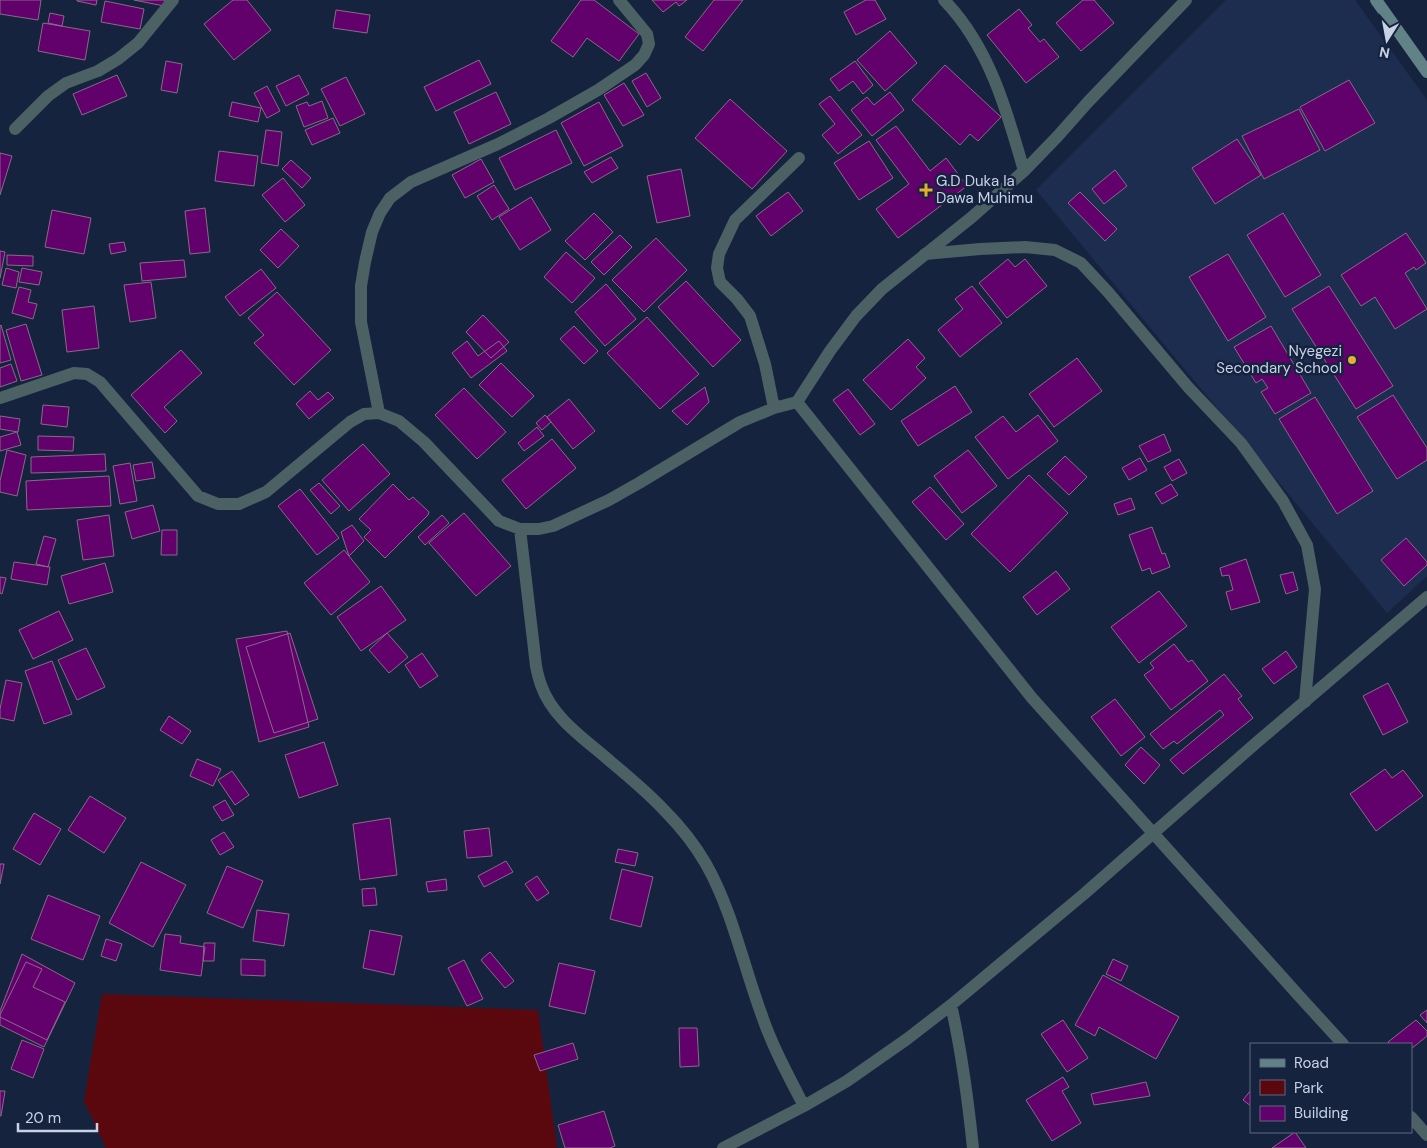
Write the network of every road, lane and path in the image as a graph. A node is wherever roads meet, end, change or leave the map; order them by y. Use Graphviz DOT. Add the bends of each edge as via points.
graph roads {
  1 [pos="173,0"];
  2 [pos="619,0"];
  3 [pos="944,0"];
  4 [pos="1186,0"];
  5 [pos="1376,0"];
  6 [pos="1427,72"];
  7 [pos="15,129"];
  8 [pos="799,158"];
  9 [pos="1024,171"];
  10 [pos="925,254"];
  11 [pos="0,398"];
  12 [pos="797,402"];
  13 [pos="774,408"];
  14 [pos="379,413"];
  15 [pos="520,529"];
  16 [pos="1427,597"];
  17 [pos="1305,702"];
  18 [pos="1153,834"];
  19 [pos="952,1005"];
  20 [pos="1343,1043"];
  21 [pos="804,1106"];
  22 [pos="1412,1118"];
  23 [pos="1427,1134"];
  24 [pos="723,1148"];
  25 [pos="973,1148"];
  1 -- 7 [label="street" via="138,43 98,71 66,83"];
  2 -- 14 [label="street" via="647,34 649,44 635,65 549,118 411,182 390,198 380,213 365,262 360,322"];
  3 -- 9 [label="street" via="958,14 987,64"];
  4 -- 9 [label="street"];
  5 -- 6 [label="street"];
  8 -- 13 [label="street" via="735,220 719,254 717,268 720,282 750,316"];
  9 -- 10 [label="street"];
  10 -- 12 [label="street" via="882,289 856,316"];
  10 -- 17 [label="street" via="1025,247 1055,250 1081,263 1241,443 1283,501 1307,545 1315,589"];
  11 -- 14 [label="street" via="74,373 87,374 100,382 198,496 218,504 239,504 266,492 350,422 364,414"];
  12 -- 13 [label="street"];
  12 -- 18 [label="street" via="1032,698"];
  13 -- 15 [label="street" via="740,422 583,513 553,526"];
  14 -- 15 [label="street" via="399,421 424,442 499,521"];
  15 -- 21 [label="street" via="536,666 549,702 572,730 664,810 706,864 728,915 774,1050"];
  16 -- 17 [label="street"];
  17 -- 18 [label="street"];
  18 -- 19 [label="street"];
  18 -- 20 [label="street"];
  19 -- 21 [label="street" via="847,1081"];
  19 -- 25 [label="street"];
  21 -- 24 [label="street"];
  22 -- 23 [label="street"];
}
